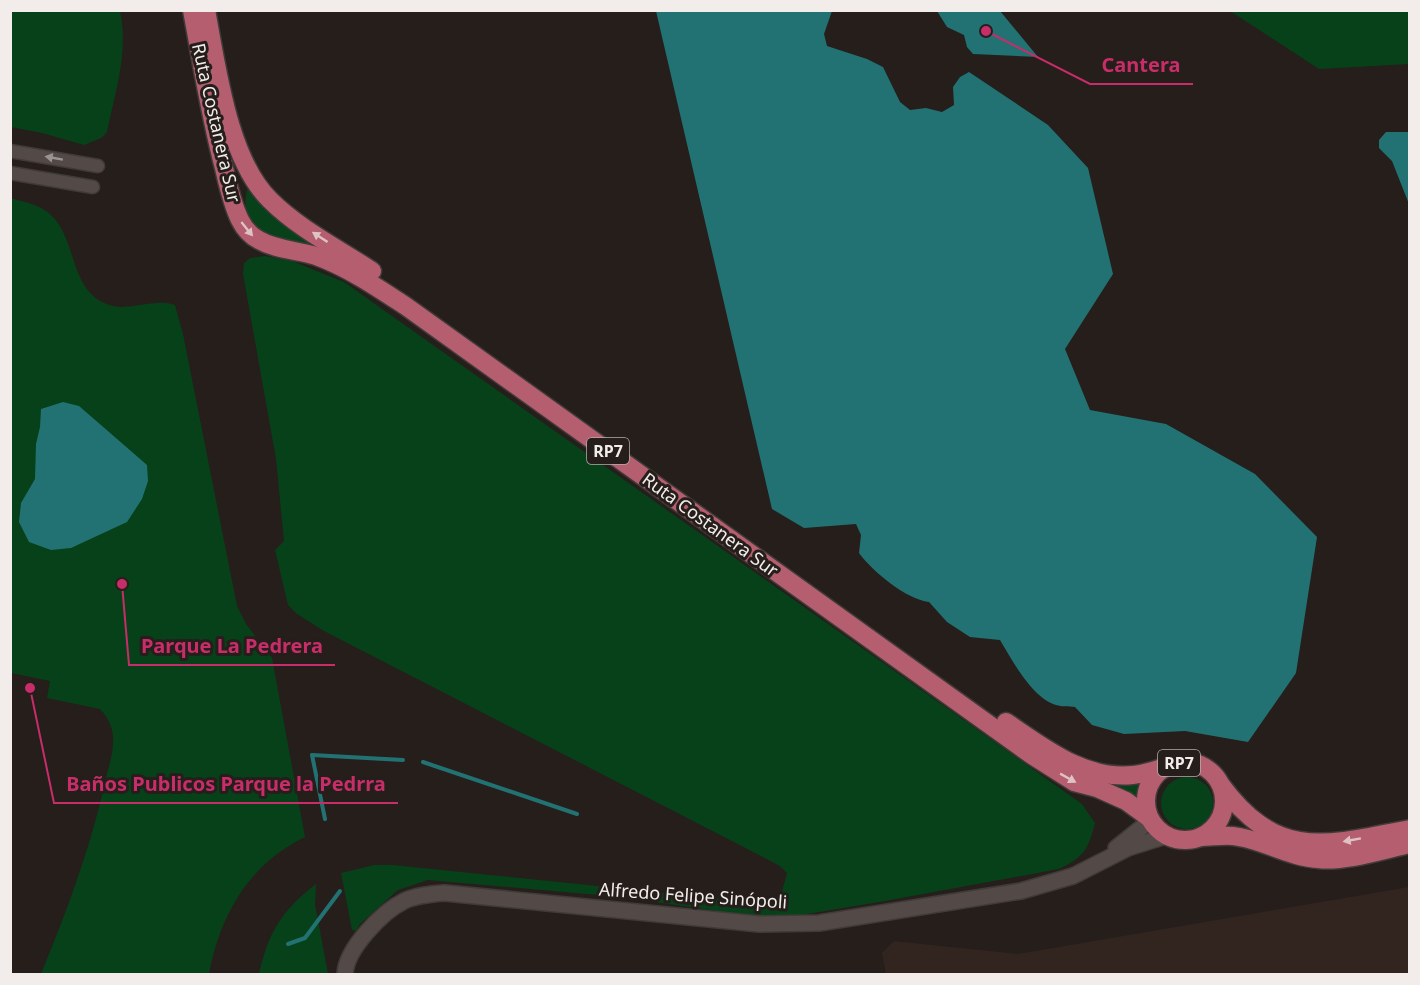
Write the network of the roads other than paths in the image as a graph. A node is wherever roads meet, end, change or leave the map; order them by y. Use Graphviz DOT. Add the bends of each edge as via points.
graph roads {
  1 [pos="192,10"];
  2 [pos="206,10"];
  3 [pos="10,151"];
  4 [pos="98,166"];
  5 [pos="10,173"];
  6 [pos="93,187"];
  7 [pos="1174,764"];
  8 [pos="1219,782"];
  9 [pos="1149,819"];
  10 [pos="1410,829"];
  11 [pos="1166,836"];
  12 [pos="1200,837"];
  13 [pos="1410,844"];
  14 [pos="1073,876"];
  15 [pos="345,975"];
  1 -- 9 [label="main road, Ruta Costanera Sur / RP7, one-way" via="219,151 232,201 249,233 270,245 338,264 366,280 1033,756 1074,782 1126,801"];
  7 -- 2 [label="main road, Ruta Costanera Sur / RP7, one-way" via="1135,775 1113,776 1093,773 1046,749 411,296 287,215 254,180 241,155 225,105"];
  4 -- 3 [label="street, one-way"];
  5 -- 6 [label="street"];
  7 -- 8 [label="main road, Ruta Costanera Sur / RP7" via="1200,765"];
  7 -- 9 [label="main road, RP7" via="1162,769 1150,784 1146,802"];
  10 -- 8 [label="main road, Ruta Costanera Sur / RP7, one-way" via="1344,842 1297,842 1274,834 1252,819"];
  8 -- 12 [label="main road, RP7" via="1224,807 1211,830"];
  9 -- 11 [label="main road, Ruta Costanera Sur / RP7"];
  9 -- 14 [label="street" via="1115,849"];
  11 -- 12 [label="main road" via="1180,840"];
  11 -- 14 [label="street" via="1128,848"];
  12 -- 13 [label="main road" via="1233,836 1320,860"];
  14 -- 15 [label="street, Alfredo Felipe Sinópoli" via="1021,891 819,923 759,924 433,894 405,901 389,912 359,941"];
}
